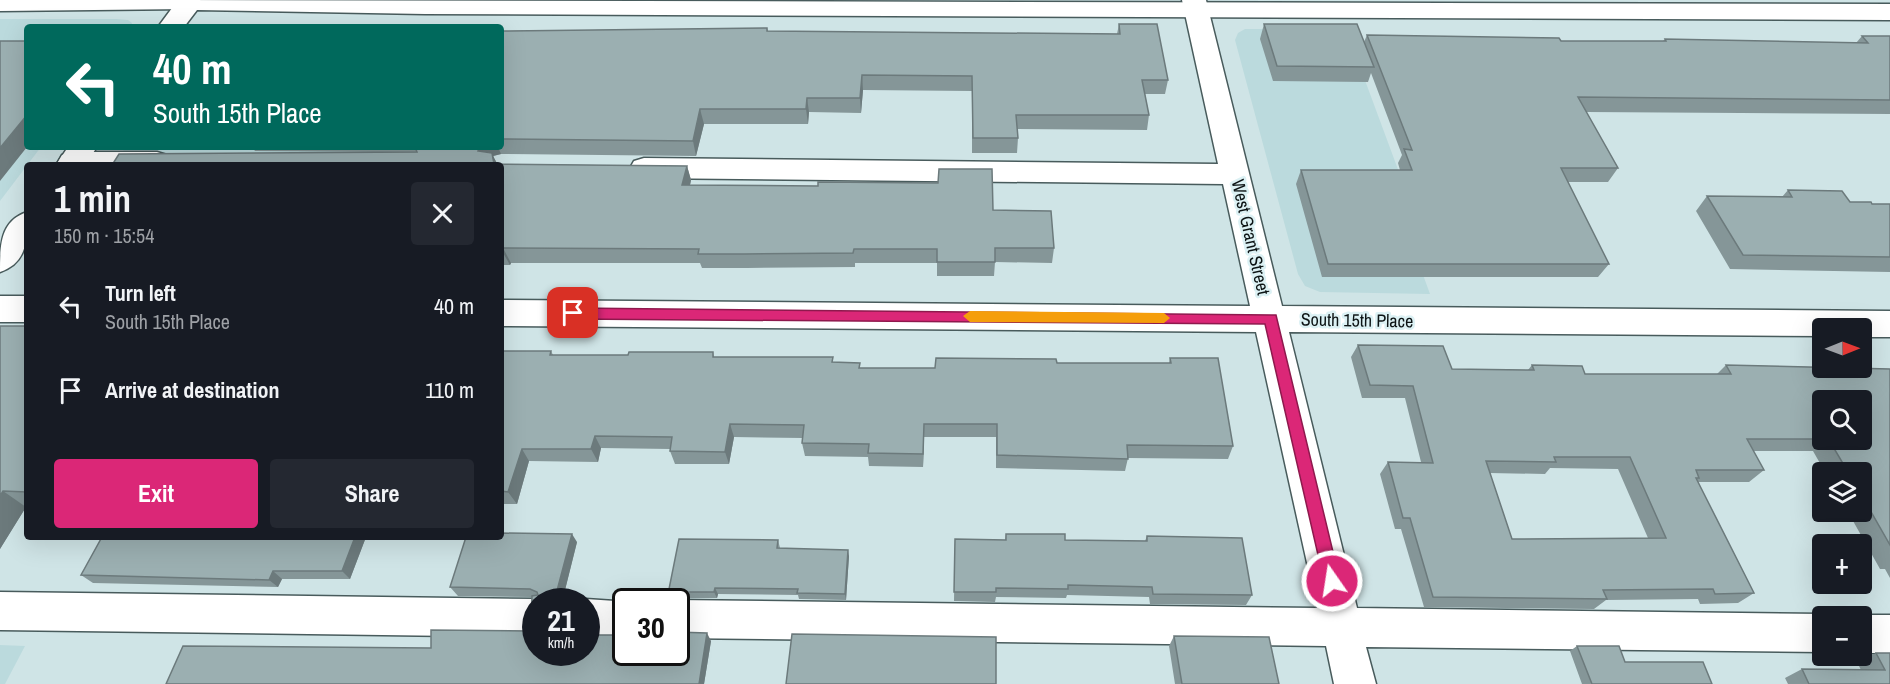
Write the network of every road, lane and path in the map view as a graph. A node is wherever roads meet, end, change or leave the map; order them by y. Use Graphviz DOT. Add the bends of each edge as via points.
graph roads {
  1 [pos="190,1"];
  2 [pos="0,3"];
  3 [pos="427,3"];
  4 [pos="1195,4"];
  5 [pos="1890,12"];
  6 [pos="173,24"];
  7 [pos="75,158"];
  8 [pos="161,162"];
  9 [pos="620,167"];
  10 [pos="1236,174"];
  11 [pos="24,227"];
  12 [pos="0,260"];
  13 [pos="0,309"];
  14 [pos="24,309"];
  15 [pos="504,313"];
  16 [pos="1271,319"];
  17 [pos="1890,324"];
  18 [pos="0,611"];
  19 [pos="522,618"];
  20 [pos="690,620"];
  21 [pos="1343,628"];
  22 [pos="1812,633"];
  23 [pos="1872,634"];
  24 [pos="1890,634"];
  25 [pos="1355,684"];
  1 -- 2 [label="street"];
  1 -- 3 [label="street"];
  1 -- 6 [label="street"];
  3 -- 4 [label="street"];
  4 -- 5 [label="street"];
  4 -- 10 [label="street, West Grant Street"];
  7 -- 8 [label="street"];
  9 -- 10 [label="street"];
  10 -- 16 [label="street, West Grant Street"];
  11 -- 12 [label="street"];
  13 -- 14 [label="street"];
  15 -- 16 [label="street, South 15th Place"];
  16 -- 17 [label="street, South 15th Place"];
  16 -- 21 [label="street, West Grant Street"];
  18 -- 19 [label="street"];
  20 -- 21 [label="street"];
  21 -- 22 [label="street"];
  21 -- 25 [label="street, West Grant Street"];
  23 -- 24 [label="street"];
}
